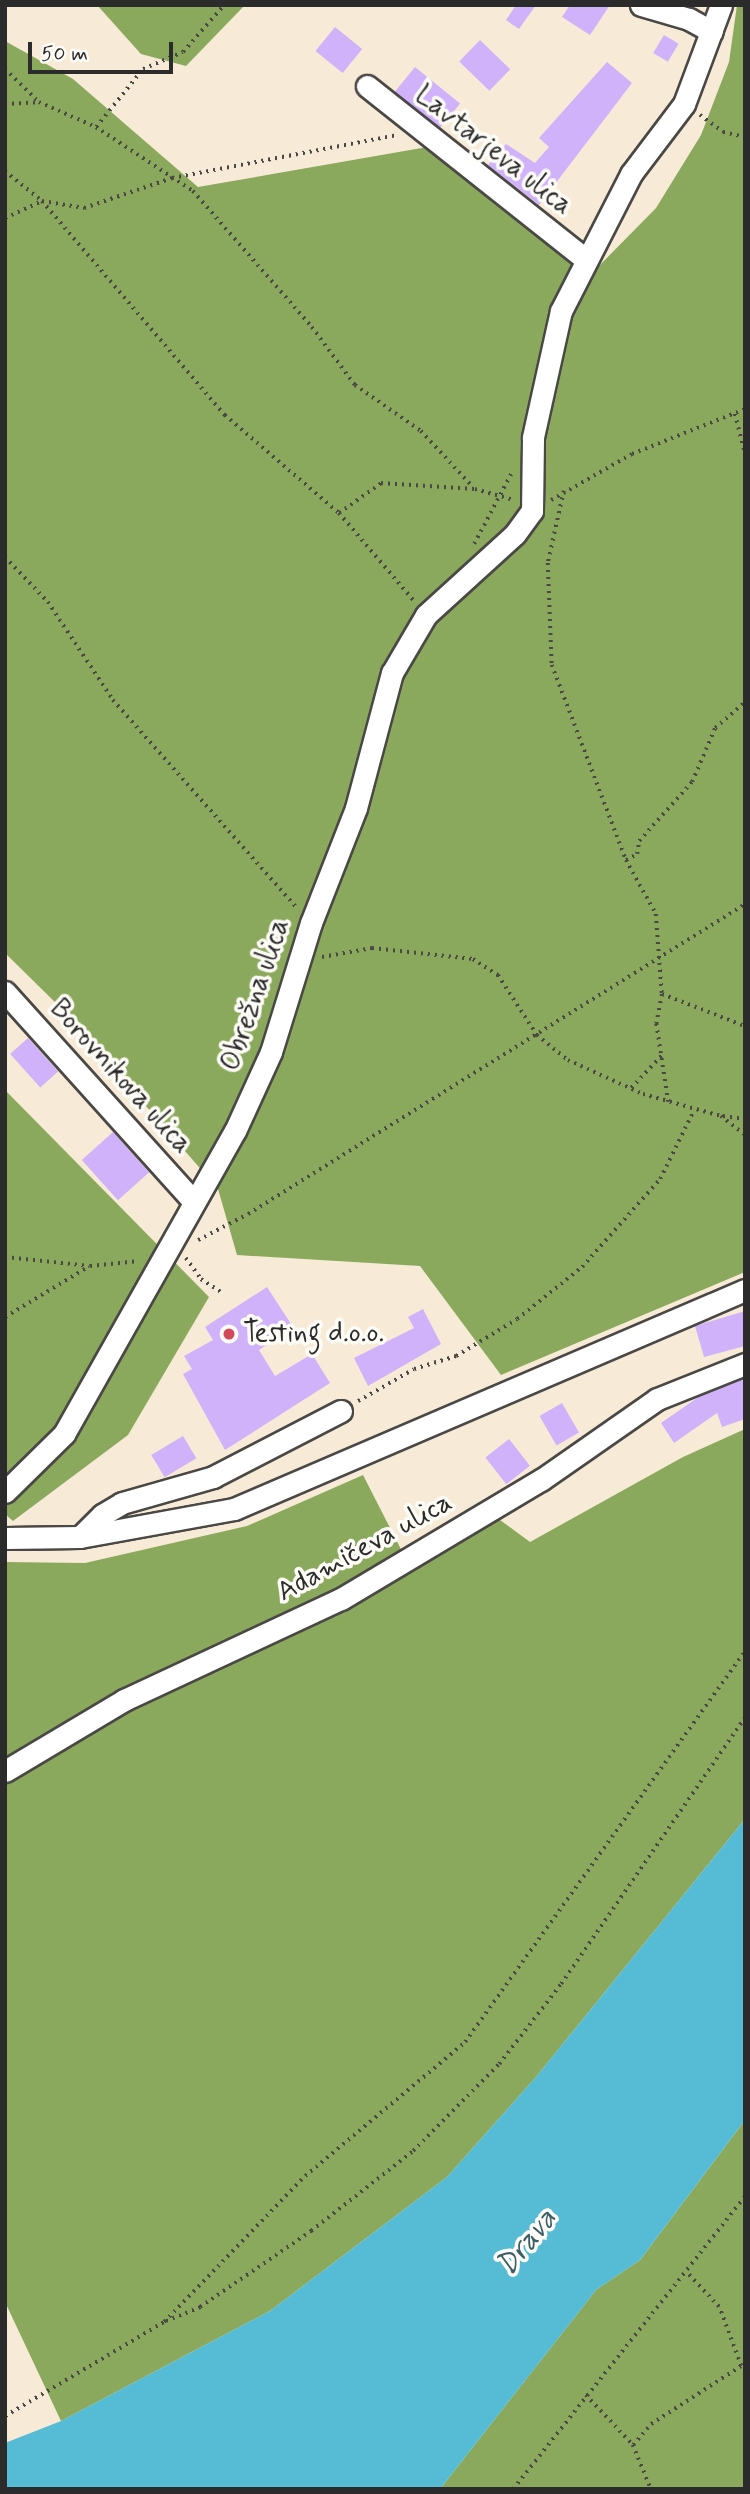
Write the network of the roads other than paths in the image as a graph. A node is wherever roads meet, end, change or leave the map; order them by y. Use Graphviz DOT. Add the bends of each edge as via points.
graph roads {
  1 [pos="641,5"];
  2 [pos="721,5"];
  3 [pos="712,32"];
  4 [pos="367,86"];
  5 [pos="585,259"];
  6 [pos="532,511"];
  7 [pos="5,992"];
  8 [pos="192,1200"];
  9 [pos="745,1290"];
  10 [pos="745,1364"];
  11 [pos="341,1411"];
  12 [pos="5,1492"];
  13 [pos="80,1537"];
  14 [pos="5,1538"];
  15 [pos="5,1771"];
  1 -- 3 [label="street" via="689,19"];
  2 -- 3 [label="street, Lavtarjeva ulica"];
  3 -- 5 [label="street, Lavtarjeva ulica" via="684,104 631,174"];
  4 -- 5 [label="street, Lavtarjeva ulica"];
  5 -- 6 [label="street, Lavtarjeva ulica" via="561,311 546,371 533,437"];
  6 -- 8 [label="street, Obrežna ulica" via="515,534 426,615 392,673 356,808 311,923 271,1052 235,1132"];
  7 -- 8 [label="street, Borovnikova ulica"];
  8 -- 12 [label="street, Obrežna ulica" via="170,1250 64,1434"];
  9 -- 13 [label="street" via="234,1509"];
  10 -- 15 [label="street, Adamičeva ulica" via="657,1399 541,1480 341,1599 124,1700"];
  11 -- 13 [label="street" via="213,1477 122,1503"];
  13 -- 14 [label="street"];
}
